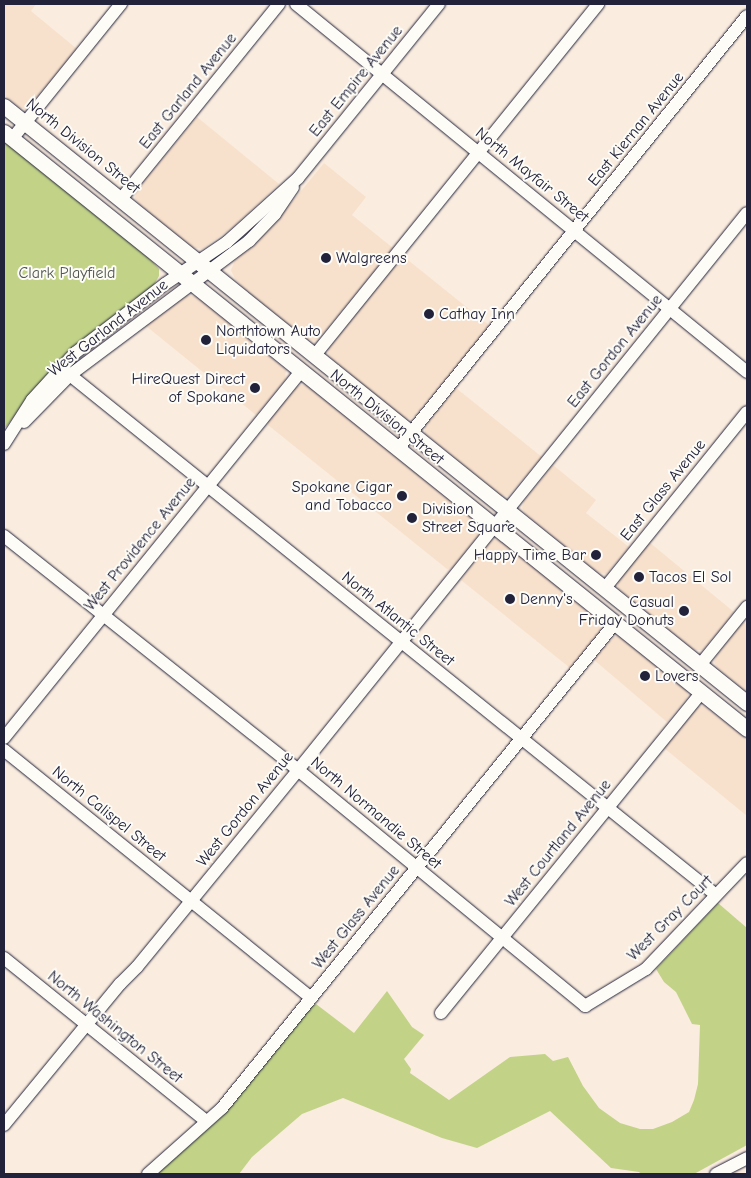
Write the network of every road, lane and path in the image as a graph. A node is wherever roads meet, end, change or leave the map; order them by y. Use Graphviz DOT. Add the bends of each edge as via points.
graph roads {
  1 [pos="121,4"];
  2 [pos="279,4"];
  3 [pos="296,4"];
  4 [pos="439,4"];
  5 [pos="598,4"];
  6 [pos="747,16"];
  7 [pos="382,75"];
  8 [pos="4,106"];
  9 [pos="25,123"];
  10 [pos="8,135"];
  11 [pos="479,152"];
  12 [pos="121,199"];
  13 [pos="747,213"];
  14 [pos="575,231"];
  15 [pos="204,266"];
  16 [pos="180,274"];
  17 [pos="193,284"];
  18 [pos="670,308"];
  19 [pos="315,355"];
  20 [pos="65,371"];
  21 [pos="301,371"];
  22 [pos="747,372"];
  23 [pos="747,412"];
  24 [pos="411,433"];
  25 [pos="7,440"];
  26 [pos="398,449"];
  27 [pos="207,487"];
  28 [pos="508,509"];
  29 [pos="495,526"];
  30 [pos="4,536"];
  31 [pos="550,570"];
  32 [pos="605,588"];
  33 [pos="747,607"];
  34 [pos="103,616"];
  35 [pos="615,623"];
  36 [pos="402,642"];
  37 [pos="680,649"];
  38 [pos="700,665"];
  39 [pos="701,693"];
  40 [pos="747,703"];
  41 [pos="747,730"];
  42 [pos="4,738"];
  43 [pos="522,739"];
  44 [pos="4,750"];
  45 [pos="298,770"];
  46 [pos="608,808"];
  47 [pos="747,863"];
  48 [pos="416,868"];
  49 [pos="716,895"];
  50 [pos="191,901"];
  51 [pos="502,939"];
  52 [pos="4,958"];
  53 [pos="311,998"];
  54 [pos="585,1006"];
  55 [pos="441,1013"];
  56 [pos="86,1024"];
  57 [pos="206,1121"];
  58 [pos="4,1125"];
  59 [pos="747,1158"];
  60 [pos="148,1174"];
  61 [pos="716,1174"];
  1 -- 9 [label="street"];
  2 -- 12 [label="street, East Garland Avenue"];
  3 -- 7 [label="street, North Mayfair Street"];
  4 -- 7 [label="street, East Empire Avenue"];
  5 -- 11 [label="street"];
  6 -- 14 [label="street, East Kiernan Avenue"];
  7 -- 11 [label="street, North Mayfair Street"];
  7 -- 15 [label="street, East Empire Avenue" via="298,178"];
  8 -- 9 [label="main road, North Division Street"];
  9 -- 10 [label="street"];
  9 -- 12 [label="main road, North Division Street"];
  10 -- 16 [label="main road, North Division Street"];
  11 -- 14 [label="street, North Mayfair Street"];
  11 -- 19 [label="street"];
  12 -- 15 [label="main road, North Division Street"];
  13 -- 18 [label="street, East Gordon Avenue"];
  14 -- 18 [label="street, North Mayfair Street"];
  14 -- 24 [label="street, East Kiernan Avenue"];
  15 -- 16 [label="street, West Garland Avenue"];
  15 -- 17 [label="street, West Garland Avenue"];
  15 -- 19 [label="main road, North Division Street"];
  16 -- 17 [label="main road, North Division Street"];
  16 -- 20 [label="street, West Garland Avenue" via="97,336"];
  17 -- 20 [label="street, West Garland Avenue"];
  17 -- 21 [label="main road, North Division Street"];
  18 -- 22 [label="street, North Mayfair Street"];
  18 -- 28 [label="street, East Gordon Avenue"];
  19 -- 24 [label="main road, North Division Street"];
  20 -- 25 [label="street, West Garland Avenue" via="32,400"];
  20 -- 27 [label="street, North Atlantic Street"];
  21 -- 26 [label="main road, North Division Street"];
  21 -- 27 [label="street, West Providence Avenue"];
  23 -- 32 [label="street, East Glass Avenue"];
  24 -- 26 [label="street, East Kiernan Avenue"];
  24 -- 28 [label="main road, North Division Street"];
  26 -- 29 [label="main road, North Division Street"];
  27 -- 34 [label="street, West Providence Avenue"];
  27 -- 36 [label="street, North Atlantic Street"];
  28 -- 29 [label="street, West Gordon Avenue"];
  28 -- 32 [label="main road, North Division Street"];
  29 -- 31 [label="main road, North Division Street"];
  29 -- 36 [label="street, West Gordon Avenue"];
  30 -- 34 [label="street, North Normandie Street"];
  31 -- 32 [label="main road" via="563,570 594,594"];
  31 -- 35 [label="main road, North Division Street"];
  32 -- 37 [label="main road, North Division Street"];
  33 -- 38 [label="street"];
  34 -- 42 [label="street, West Providence Avenue"];
  34 -- 45 [label="street, North Normandie Street"];
  35 -- 37 [label="main road" via="621,619 629,621 672,655"];
  35 -- 39 [label="main road, North Division Street"];
  35 -- 43 [label="street, West Glass Avenue"];
  36 -- 43 [label="street, North Atlantic Street"];
  36 -- 45 [label="street, West Gordon Avenue"];
  37 -- 38 [label="main road, North Division Street"];
  38 -- 40 [label="main road, North Division Street"];
  39 -- 41 [label="main road, North Division Street"];
  39 -- 46 [label="street, West Courtland Avenue"];
  43 -- 46 [label="street, North Atlantic Street"];
  43 -- 48 [label="street, West Glass Avenue"];
  44 -- 50 [label="street, North Calispel Street"];
  45 -- 48 [label="street, North Normandie Street"];
  45 -- 50 [label="street, West Gordon Avenue"];
  46 -- 49 [label="street, North Atlantic Street"];
  46 -- 51 [label="street, West Courtland Avenue"];
  47 -- 49 [label="street, West Gray Court"];
  48 -- 51 [label="street, North Normandie Street"];
  48 -- 53 [label="street, West Glass Avenue"];
  49 -- 54 [label="street, West Gray Court" via="646,969"];
  50 -- 53 [label="street, North Calispel Street"];
  50 -- 56 [label="street, West Gordon Avenue"];
  51 -- 54 [label="street, North Normandie Street"];
  51 -- 55 [label="street, West Courtland Avenue"];
  52 -- 56 [label="street, North Washington Street"];
  53 -- 57 [label="street, West Glass Avenue" via="222,1108"];
  56 -- 57 [label="street, North Washington Street"];
  56 -- 58 [label="street, West Gordon Avenue"];
  57 -- 60 [label="street, West Glass Avenue"];
  59 -- 61 [label="street"];
}
